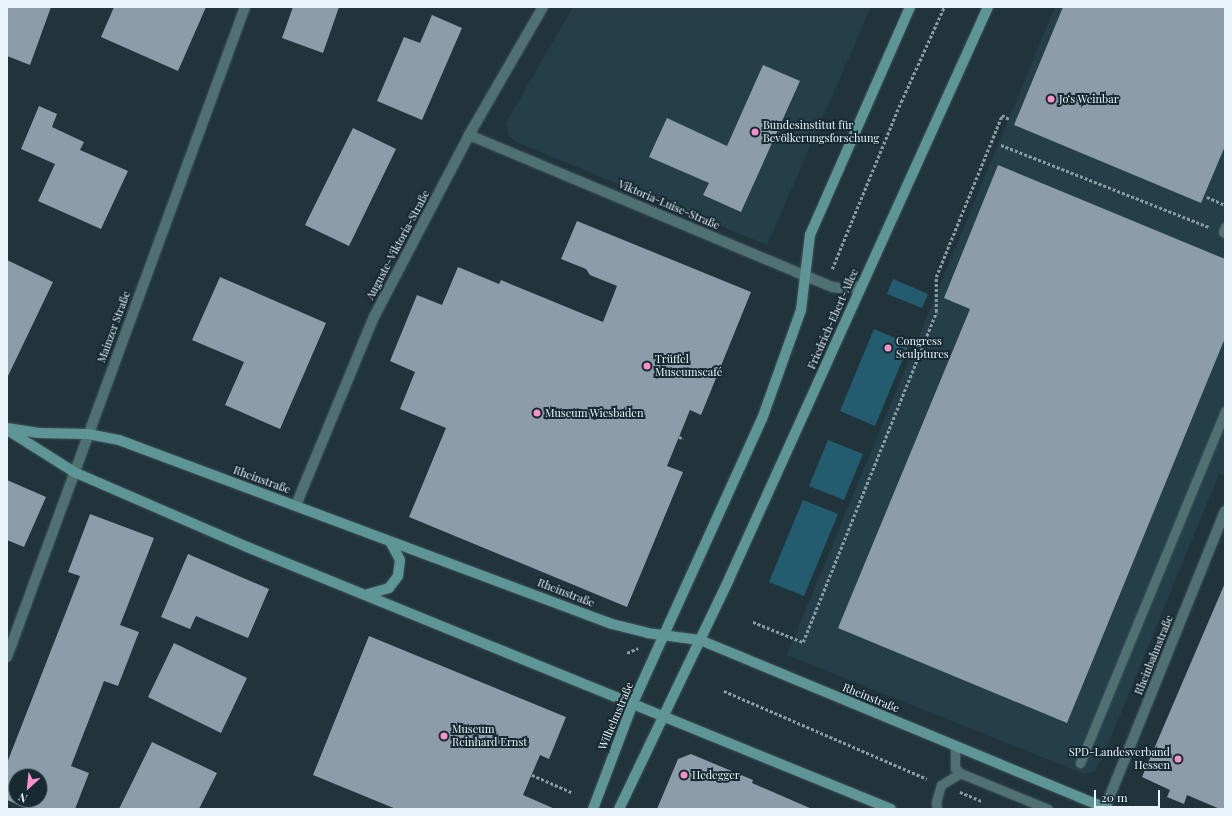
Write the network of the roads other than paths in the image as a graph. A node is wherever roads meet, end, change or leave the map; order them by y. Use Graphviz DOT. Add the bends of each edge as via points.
graph roads {
  1 [pos="245,7"];
  2 [pos="543,7"];
  3 [pos="910,7"];
  4 [pos="988,7"];
  5 [pos="469,135"];
  6 [pos="1225,227"];
  7 [pos="1225,233"];
  8 [pos="805,275"];
  9 [pos="861,286"];
  10 [pos="1225,411"];
  11 [pos="7,429"];
  12 [pos="88,434"];
  13 [pos="74,472"];
  14 [pos="296,504"];
  15 [pos="1225,511"];
  16 [pos="389,540"];
  17 [pos="366,594"];
  18 [pos="666,634"];
  19 [pos="700,640"];
  20 [pos="7,657"];
  21 [pos="633,703"];
  22 [pos="665,716"];
  23 [pos="955,746"];
  24 [pos="1080,763"];
  25 [pos="960,773"];
  26 [pos="1106,808"];
  27 [pos="593,809"];
  28 [pos="619,809"];
  29 [pos="891,809"];
  30 [pos="936,809"];
  31 [pos="1048,809"];
  1 -- 12 [label="street, Mainzer Straße"];
  2 -- 5 [label="street, Auguste-Viktoria-Straße"];
  3 -- 8 [label="main road" via="816,217 810,235"];
  4 -- 9 [label="main road, Friedrich-Ebert-Allee"];
  5 -- 8 [label="street, Viktoria-Luise-Straße"];
  5 -- 14 [label="street, Auguste-Viktoria-Straße" via="374,317"];
  6 -- 7 [label="lane"];
  8 -- 9 [label="street, Viktoria-Luise-Straße" via="845,289"];
  8 -- 18 [label="main road" via="796,328 762,419"];
  9 -- 19 [label="main road, Friedrich-Ebert-Allee"];
  10 -- 24 [label="lane"];
  11 -- 12 [label="main road, Rheinstraße" via="39,433"];
  11 -- 13 [label="main road, Rheinstraße"];
  12 -- 13 [label="street, Mainzer Straße"];
  12 -- 14 [label="main road, Rheinstraße" via="119,440"];
  13 -- 17 [label="main road, Rheinstraße" via="247,547"];
  13 -- 20 [label="street, Mainzer Straße"];
  14 -- 16 [label="main road, Rheinstraße"];
  15 -- 26 [label="street, Rheinbahnstraße"];
  16 -- 17 [label="main road" via="398,553 398,576 389,588 382,592"];
  16 -- 18 [label="main road, Rheinstraße" via="612,624 647,633"];
  17 -- 21 [label="main road, Rheinstraße"];
  18 -- 19 [label="main road, Rheinstraße"];
  18 -- 21 [label="main road, Wilhelmstraße"];
  19 -- 22 [label="main road"];
  19 -- 23 [label="main road, Rheinstraße"];
  21 -- 22 [label="main road, Rheinstraße"];
  21 -- 27 [label="main road, Wilhelmstraße"];
  22 -- 28 [label="main road"];
  22 -- 29 [label="main road, Rheinstraße"];
  23 -- 25 [label="lane" via="955,768"];
  23 -- 26 [label="main road, Rheinstraße"];
  25 -- 30 [label="lane" via="941,785"];
  25 -- 31 [label="lane"];
}
